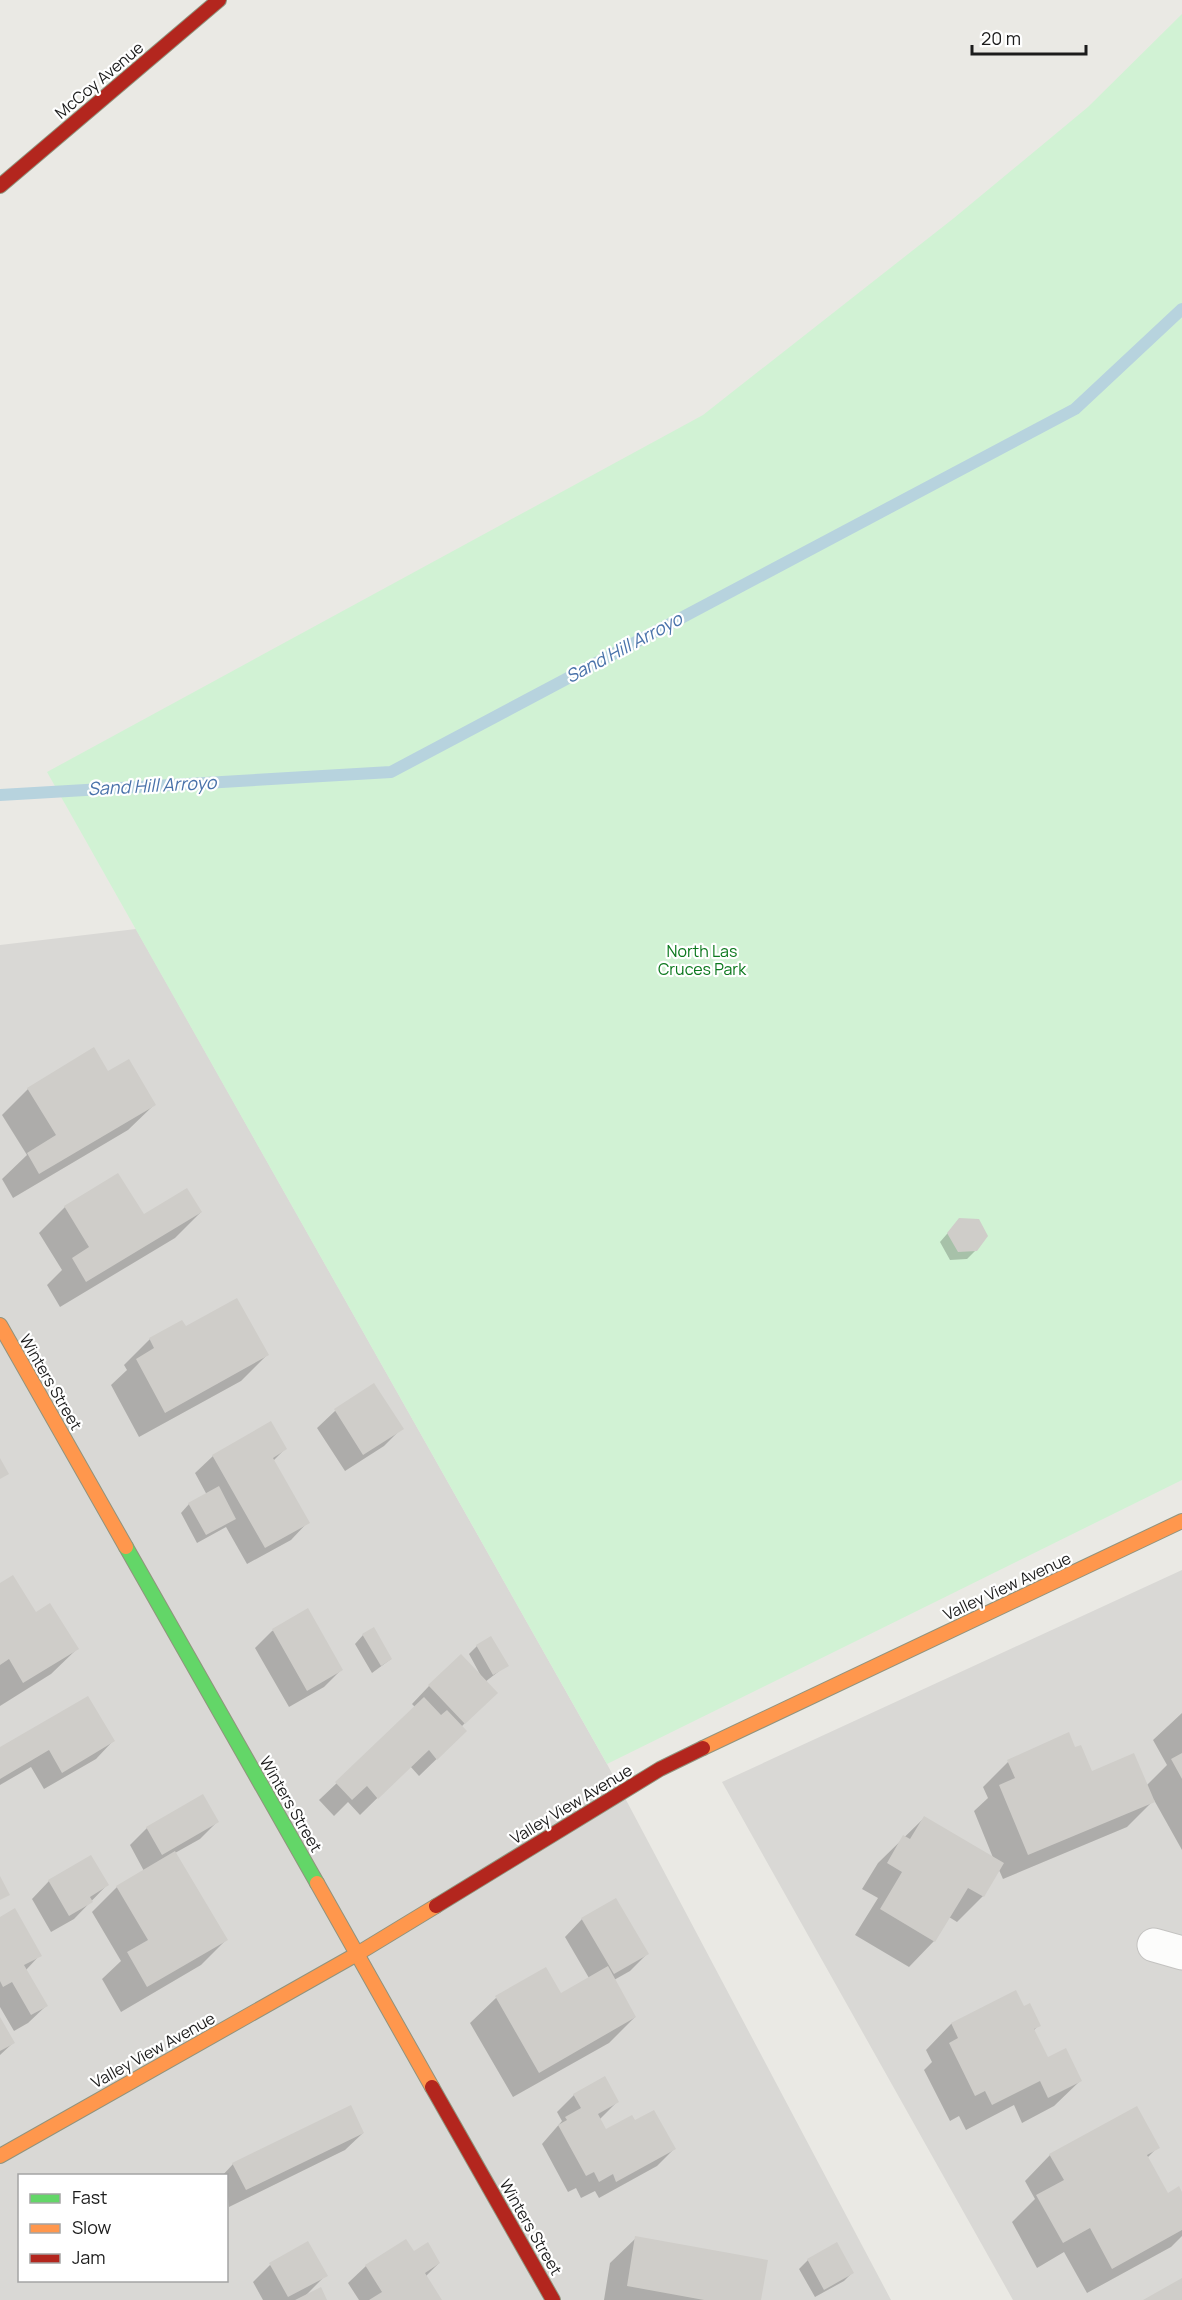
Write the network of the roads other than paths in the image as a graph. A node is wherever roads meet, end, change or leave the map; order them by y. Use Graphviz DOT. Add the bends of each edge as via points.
graph roads {
  1 [pos="219,0"];
  2 [pos="0,186"];
  3 [pos="0,1325"];
  4 [pos="1182,1521"];
  5 [pos="357,1954"];
  6 [pos="0,2156"];
  7 [pos="553,2300"];
  1 -- 2 [label="street, McCoy Avenue"];
  3 -- 5 [label="street, Winters Street"];
  4 -- 5 [label="street, Valley View Avenue" via="660,1769"];
  5 -- 6 [label="street, Valley View Avenue"];
  5 -- 7 [label="street, Winters Street"];
}
